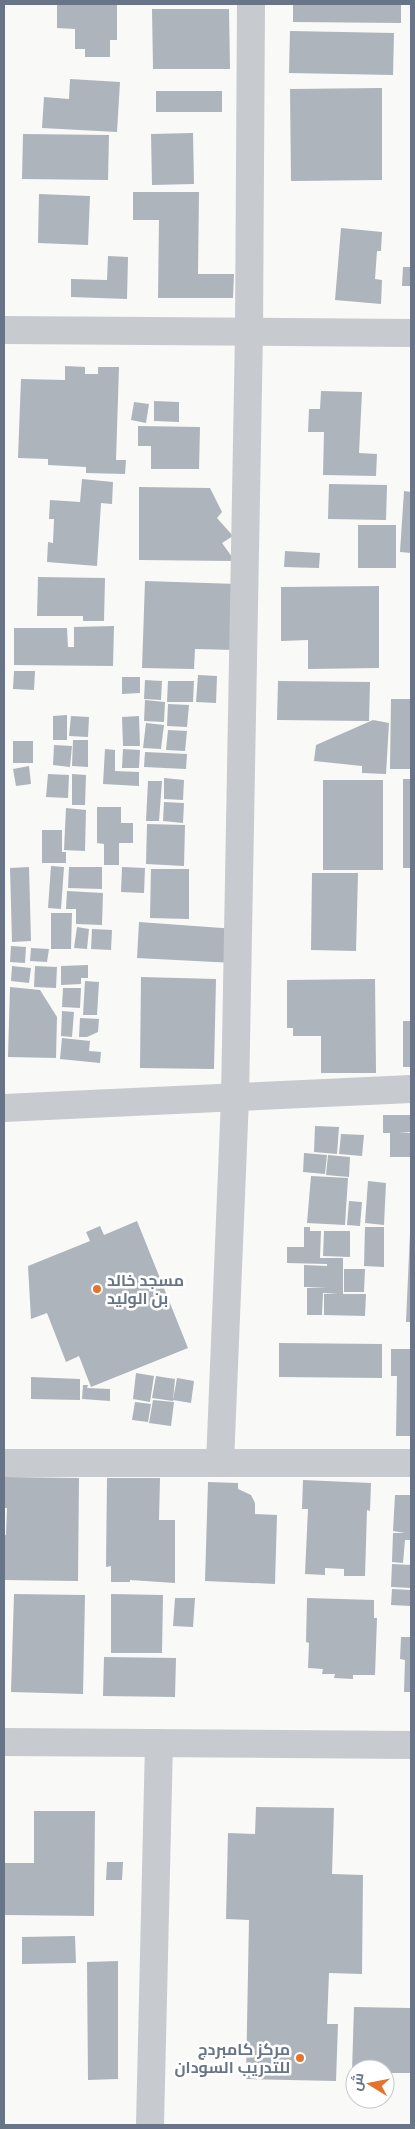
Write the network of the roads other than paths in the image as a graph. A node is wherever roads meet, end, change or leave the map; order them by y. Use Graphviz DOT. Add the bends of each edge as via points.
graph roads {
  1 [pos="251,4"];
  2 [pos="4,330"];
  3 [pos="249,332"];
  4 [pos="411,333"];
  5 [pos="411,1089"];
  6 [pos="235,1098"];
  7 [pos="4,1108"];
  8 [pos="4,1463"];
  9 [pos="220,1463"];
  10 [pos="411,1463"];
  11 [pos="4,1742"];
  12 [pos="159,1742"];
  13 [pos="411,1746"];
  14 [pos="150,2125"];
  1 -- 3 [label="street"];
  2 -- 3 [label="street"];
  3 -- 4 [label="street"];
  3 -- 6 [label="street"];
  5 -- 6 [label="street"];
  6 -- 7 [label="street"];
  6 -- 9 [label="street"];
  8 -- 9 [label="street"];
  9 -- 10 [label="street"];
  11 -- 12 [label="street"];
  12 -- 13 [label="street"];
  12 -- 14 [label="street"];
}
